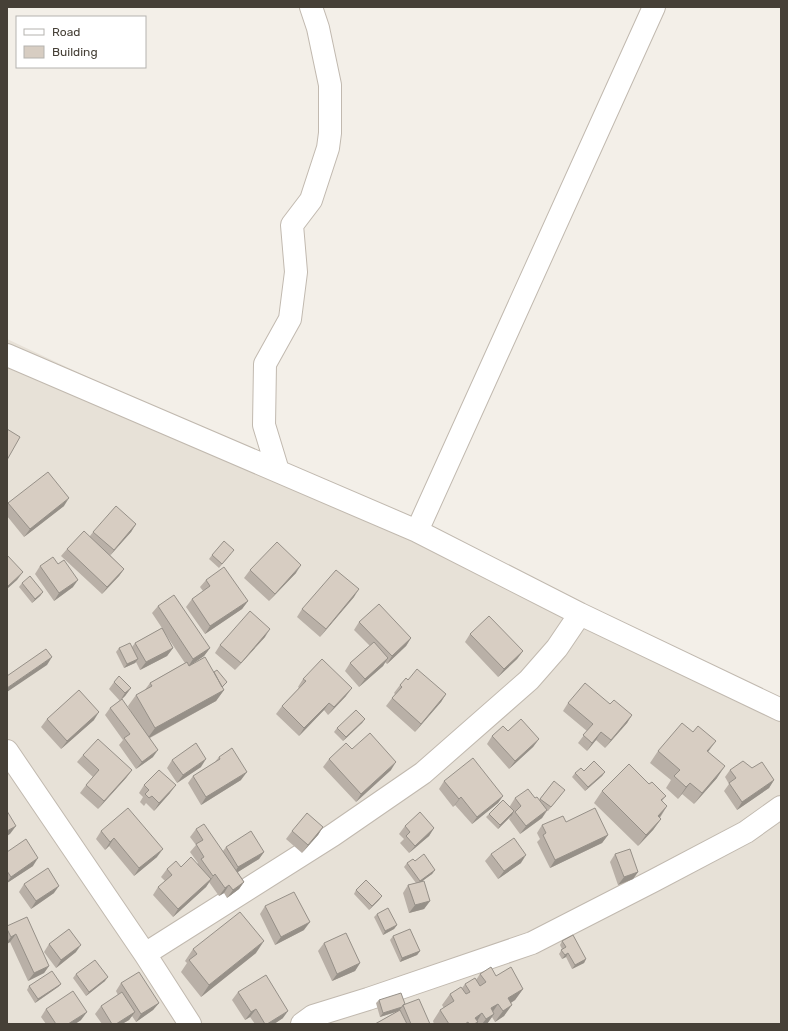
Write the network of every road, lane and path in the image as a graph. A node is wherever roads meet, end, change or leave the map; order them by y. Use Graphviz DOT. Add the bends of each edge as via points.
graph roads {
  1 [pos="312,7"];
  2 [pos="654,7"];
  3 [pos="7,355"];
  4 [pos="278,471"];
  5 [pos="417,531"];
  6 [pos="580,614"];
  7 [pos="781,710"];
  8 [pos="7,751"];
  9 [pos="781,807"];
  10 [pos="145,954"];
  11 [pos="190,1024"];
  12 [pos="302,1024"];
  1 -- 4 [label="street" via="330,85 330,133 311,200 292,225 296,272 290,319 265,364 264,425"];
  2 -- 5 [label="street"];
  3 -- 4 [label="street"];
  4 -- 5 [label="street"];
  5 -- 6 [label="street"];
  6 -- 7 [label="street"];
  6 -- 10 [label="street" via="557,648 529,680 423,773 333,836"];
  8 -- 10 [label="street"];
  9 -- 12 [label="street" via="746,832 532,943 313,1016"];
  10 -- 11 [label="street"];
}
